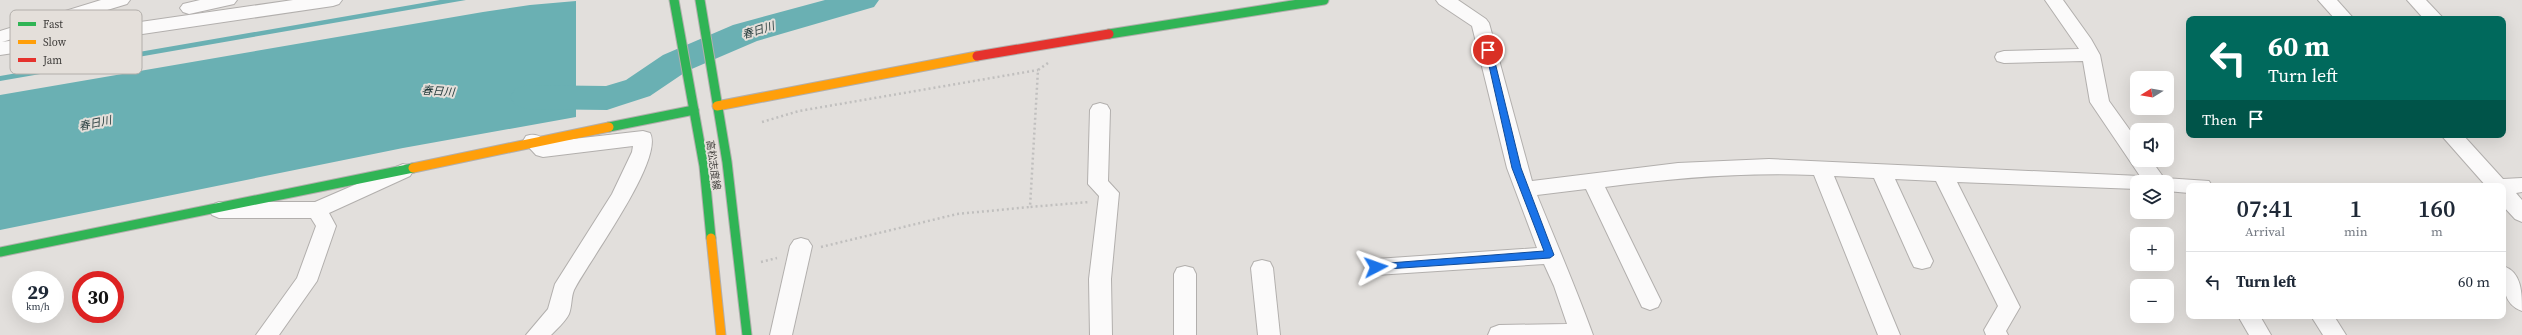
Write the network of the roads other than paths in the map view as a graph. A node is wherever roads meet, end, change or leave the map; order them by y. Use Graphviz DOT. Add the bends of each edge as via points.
graph roads {
  1 [pos="121,0"];
  2 [pos="228,0"];
  3 [pos="333,0"];
  4 [pos="674,0"];
  5 [pos="700,0"];
  6 [pos="1324,0"];
  7 [pos="1444,0"];
  8 [pos="2054,0"];
  9 [pos="2327,0"];
  10 [pos="2416,0"];
  11 [pos="88,10"];
  12 [pos="2342,16"];
  13 [pos="2432,16"];
  14 [pos="142,19"];
  15 [pos="142,27"];
  16 [pos="10,34"];
  17 [pos="0,37"];
  18 [pos="10,47"];
  19 [pos="0,49"];
  20 [pos="2091,55"];
  21 [pos="2004,57"];
  22 [pos="716,101"];
  23 [pos="693,106"];
  24 [pos="1100,110"];
  25 [pos="2454,138"];
  26 [pos="532,141"];
  27 [pos="2130,145"];
  28 [pos="415,166"];
  29 [pos="1821,168"];
  30 [pos="1880,171"];
  31 [pos="1943,174"];
  32 [pos="1592,181"];
  33 [pos="2130,182"];
  34 [pos="2495,183"];
  35 [pos="2174,184"];
  36 [pos="2186,185"];
  37 [pos="2522,185"];
  38 [pos="2506,186"];
  39 [pos="1524,189"];
  40 [pos="2506,195"];
  41 [pos="205,210"];
  42 [pos="317,210"];
  43 [pos="2522,214"];
  44 [pos="800,249"];
  45 [pos="0,252"];
  46 [pos="1550,255"];
  47 [pos="1922,260"];
  48 [pos="1376,267"];
  49 [pos="1262,268"];
  50 [pos="1185,274"];
  51 [pos="2506,278"];
  52 [pos="1650,301"];
  53 [pos="2522,302"];
  54 [pos="2251,319"];
  55 [pos="2324,319"];
  56 [pos="1499,334"];
  57 [pos="1581,334"];
  58 [pos="268,335"];
  59 [pos="538,335"];
  60 [pos="721,335"];
  61 [pos="747,335"];
  62 [pos="780,335"];
  63 [pos="1101,335"];
  64 [pos="1185,335"];
  65 [pos="1269,335"];
  66 [pos="1889,335"];
  67 [pos="1997,335"];
  68 [pos="2260,335"];
  69 [pos="2335,335"];
  1 -- 11 [label="street"];
  2 -- 14 [label="street"];
  3 -- 15 [label="street"];
  4 -- 23 [label="street, 高松志度線"];
  5 -- 22 [label="street, 高松志度線"];
  6 -- 22 [label="street"];
  7 -- 39 [label="street" via="1480,23"];
  8 -- 20 [label="street"];
  9 -- 12 [label="street"];
  10 -- 13 [label="street"];
  16 -- 17 [label="street"];
  18 -- 19 [label="street"];
  20 -- 21 [label="street"];
  20 -- 27 [label="street" via="2100,102"];
  22 -- 61 [label="street, 高松志度線" via="737,237"];
  23 -- 26 [label="street"];
  23 -- 60 [label="street, 高松志度線" via="704,166"];
  24 -- 63 [label="street" via="1098,184 1109,193 1100,279"];
  25 -- 34 [label="street"];
  26 -- 28 [label="street"];
  26 -- 59 [label="street" via="543,150 643,138 642,152 621,197 563,290 558,313"];
  28 -- 41 [label="street"];
  28 -- 42 [label="street"];
  29 -- 30 [label="street"];
  29 -- 32 [label="street" via="1769,166 1678,170"];
  29 -- 66 [label="street"];
  30 -- 31 [label="street"];
  30 -- 47 [label="street"];
  31 -- 33 [label="street"];
  31 -- 67 [label="street" via="2009,307 1995,330"];
  32 -- 39 [label="street"];
  32 -- 52 [label="street"];
  35 -- 36 [label="street"];
  37 -- 38 [label="street"];
  39 -- 46 [label="street"];
  40 -- 43 [label="street"];
  41 -- 42 [label="street"];
  41 -- 45 [label="street"];
  42 -- 58 [label="street" via="326,226 306,281"];
  44 -- 62 [label="street"];
  46 -- 48 [label="street" via="1452,270"];
  46 -- 57 [label="street" via="1565,286"];
  49 -- 65 [label="street"];
  50 -- 64 [label="street"];
  51 -- 53 [label="street"];
  54 -- 68 [label="street"];
  55 -- 69 [label="street"];
  56 -- 57 [label="street"];
}
